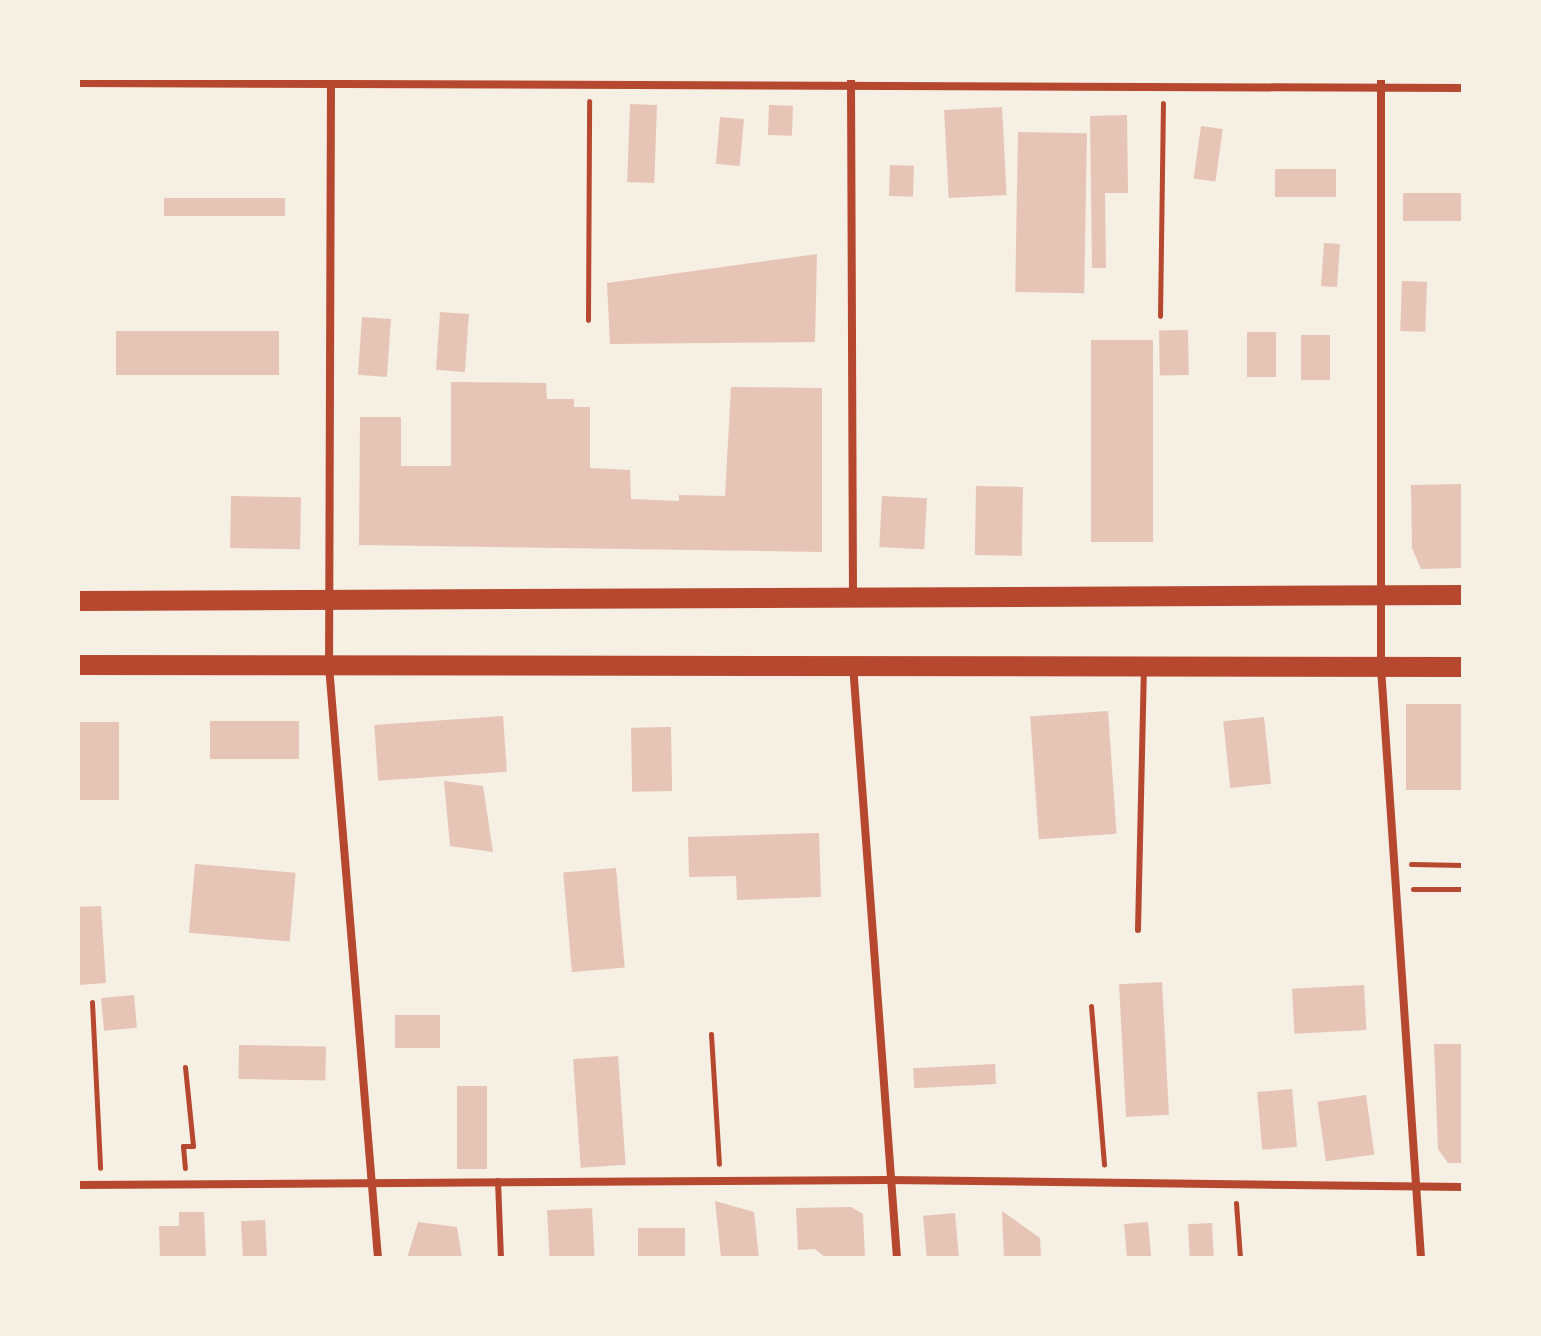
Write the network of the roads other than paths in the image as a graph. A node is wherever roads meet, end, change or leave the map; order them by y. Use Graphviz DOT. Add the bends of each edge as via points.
graph roads {
  1 [pos="331,81"];
  2 [pos="851,82"];
  3 [pos="78,83"];
  4 [pos="1381,83"];
  5 [pos="1463,88"];
  6 [pos="1463,595"];
  7 [pos="1380,596"];
  8 [pos="853,598"];
  9 [pos="78,601"];
  10 [pos="327,601"];
  11 [pos="78,665"];
  12 [pos="853,665"];
  13 [pos="329,666"];
  14 [pos="1144,666"];
  15 [pos="1463,667"];
  16 [pos="1381,668"];
  17 [pos="1138,930"];
  18 [pos="889,1180"];
  19 [pos="371,1181"];
  20 [pos="498,1181"];
  21 [pos="78,1185"];
  22 [pos="1416,1187"];
  23 [pos="1463,1187"];
  24 [pos="378,1258"];
  25 [pos="501,1258"];
  26 [pos="897,1258"];
  27 [pos="1421,1258"];
  1 -- 2 [label="street"];
  1 -- 3 [label="street"];
  1 -- 10 [label="street"];
  2 -- 4 [label="street" via="1164,87"];
  2 -- 8 [label="street"];
  4 -- 5 [label="street"];
  4 -- 7 [label="street"];
  6 -- 7 [label="main road"];
  7 -- 8 [label="main road"];
  7 -- 16 [label="street"];
  8 -- 10 [label="main road"];
  9 -- 10 [label="main road"];
  10 -- 13 [label="street"];
  11 -- 13 [label="main road"];
  12 -- 13 [label="main road"];
  12 -- 14 [label="main road"];
  12 -- 18 [label="street"];
  13 -- 19 [label="street"];
  14 -- 16 [label="main road"];
  14 -- 17 [label="lane"];
  15 -- 16 [label="main road"];
  16 -- 22 [label="street"];
  18 -- 20 [label="street"];
  18 -- 22 [label="street"];
  18 -- 26 [label="street"];
  19 -- 20 [label="street"];
  19 -- 21 [label="street"];
  19 -- 24 [label="street"];
  20 -- 25 [label="lane"];
  22 -- 23 [label="street"];
  22 -- 27 [label="street"];
}
